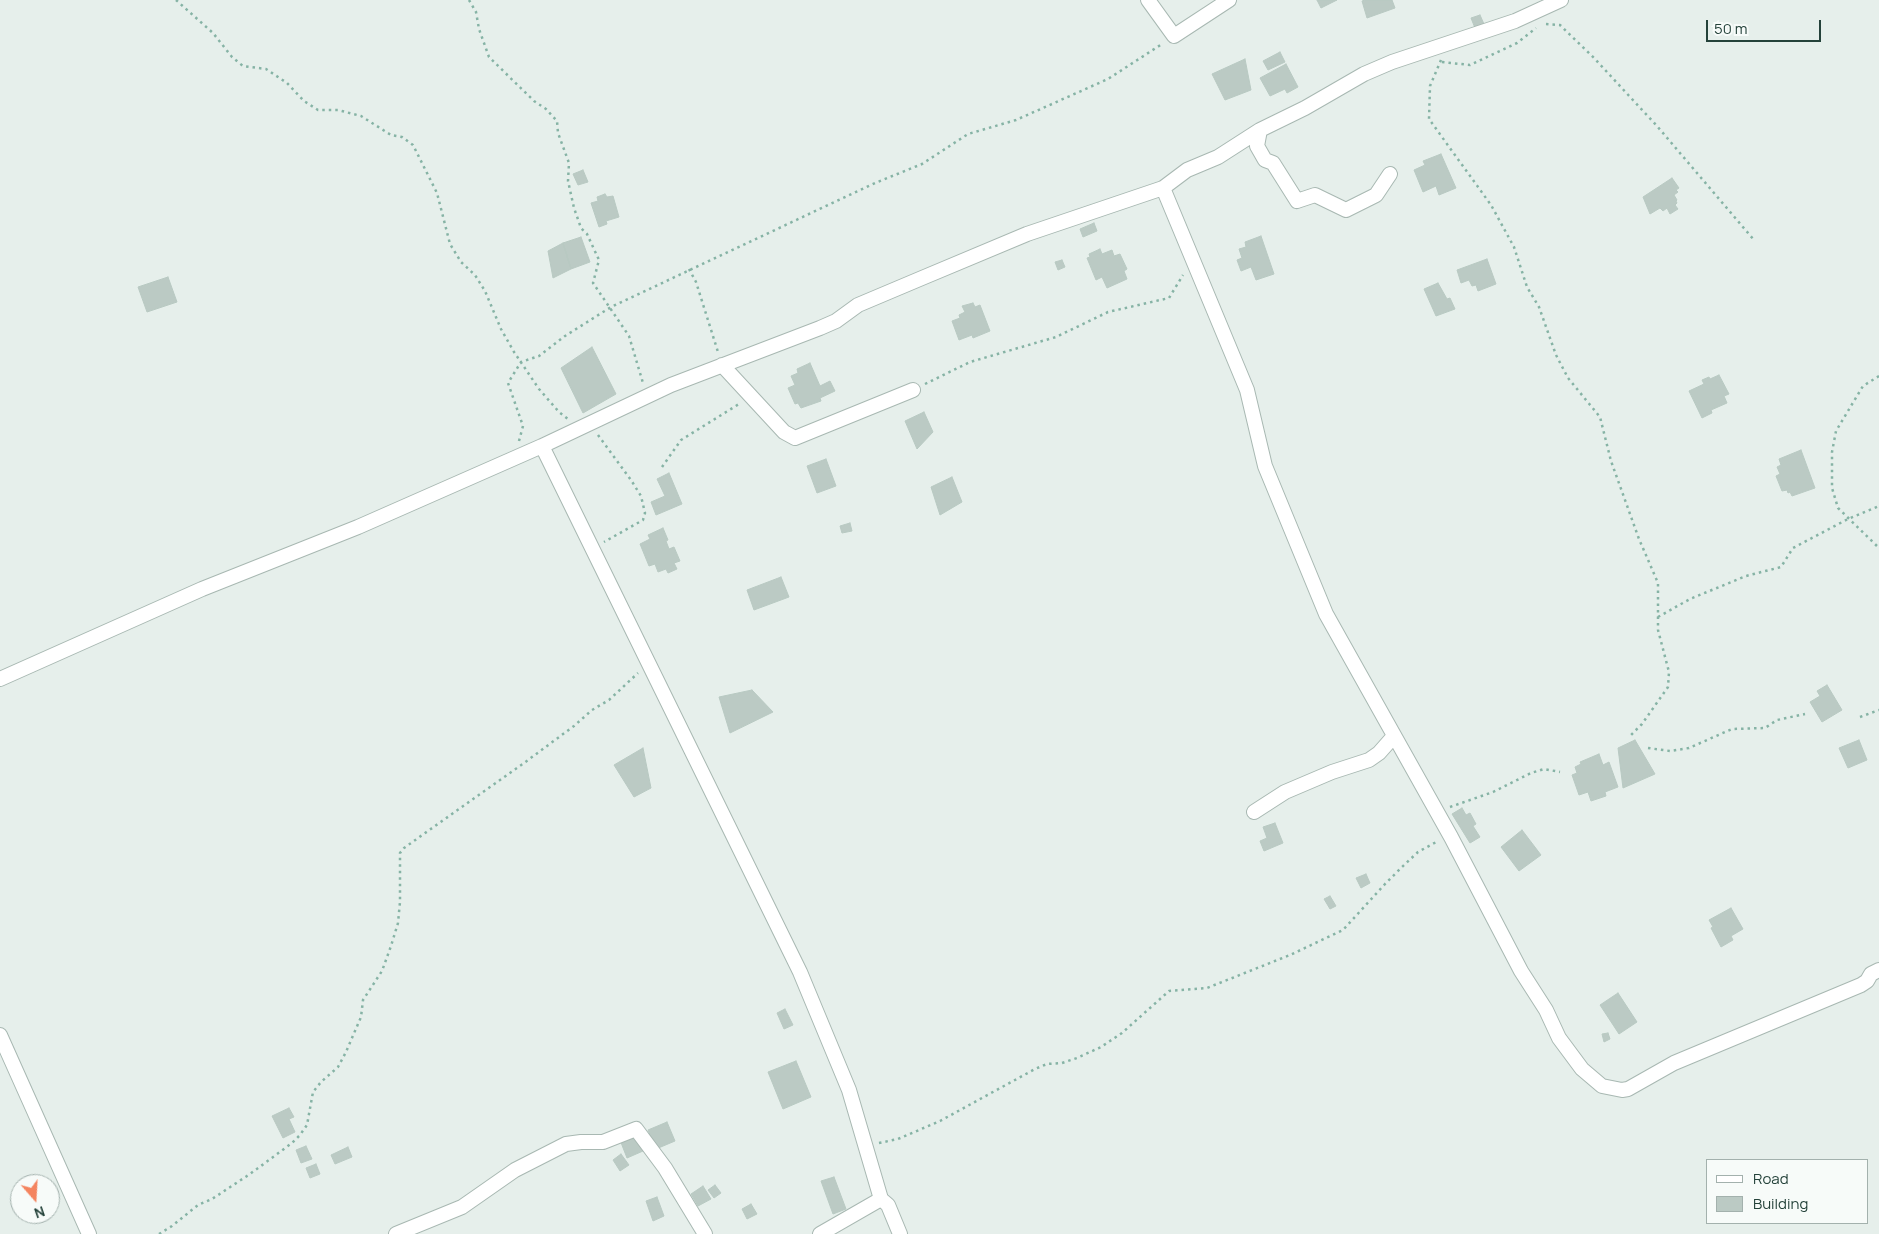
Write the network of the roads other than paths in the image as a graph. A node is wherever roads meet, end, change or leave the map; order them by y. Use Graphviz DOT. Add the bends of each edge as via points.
graph roads {
  1 [pos="1148,0"];
  2 [pos="1229,0"];
  3 [pos="1561,0"];
  4 [pos="1545,3"];
  5 [pos="1260,130"];
  6 [pos="1390,174"];
  7 [pos="1163,188"];
  8 [pos="722,365"];
  9 [pos="913,390"];
  10 [pos="542,446"];
  11 [pos="0,679"];
  12 [pos="1394,736"];
  13 [pos="1254,812"];
  14 [pos="1879,970"];
  15 [pos="0,1035"];
  16 [pos="881,1199"];
  17 [pos="89,1234"];
  18 [pos="396,1234"];
  19 [pos="705,1234"];
  20 [pos="820,1234"];
  21 [pos="900,1234"];
  1 -- 2 [label="street" via="1174,36"];
  3 -- 4 [label="street"];
  4 -- 5 [label="street" via="1515,21 1364,74"];
  5 -- 6 [label="street" via="1257,146 1265,160 1273,163 1298,201 1315,195 1346,210 1376,195"];
  5 -- 7 [label="street" via="1218,157 1187,170"];
  7 -- 8 [label="street" via="1027,234 858,305 820,328"];
  7 -- 12 [label="street" via="1247,390 1265,466 1326,614"];
  8 -- 9 [label="street" via="784,432 795,438"];
  8 -- 10 [label="street"];
  10 -- 11 [label="street" via="358,527 202,589"];
  10 -- 16 [label="street" via="800,972 849,1090"];
  12 -- 13 [label="street" via="1369,760 1285,792"];
  12 -- 14 [label="street" via="1559,1038 1582,1069 1606,1088 1622,1090 1631,1087 1674,1063 1861,985"];
  15 -- 17 [label="street"];
  16 -- 20 [label="street"];
  16 -- 21 [label="street" via="888,1205"];
  18 -- 19 [label="street" via="462,1207 514,1170 566,1144 603,1142 636,1129 665,1168"];
}
